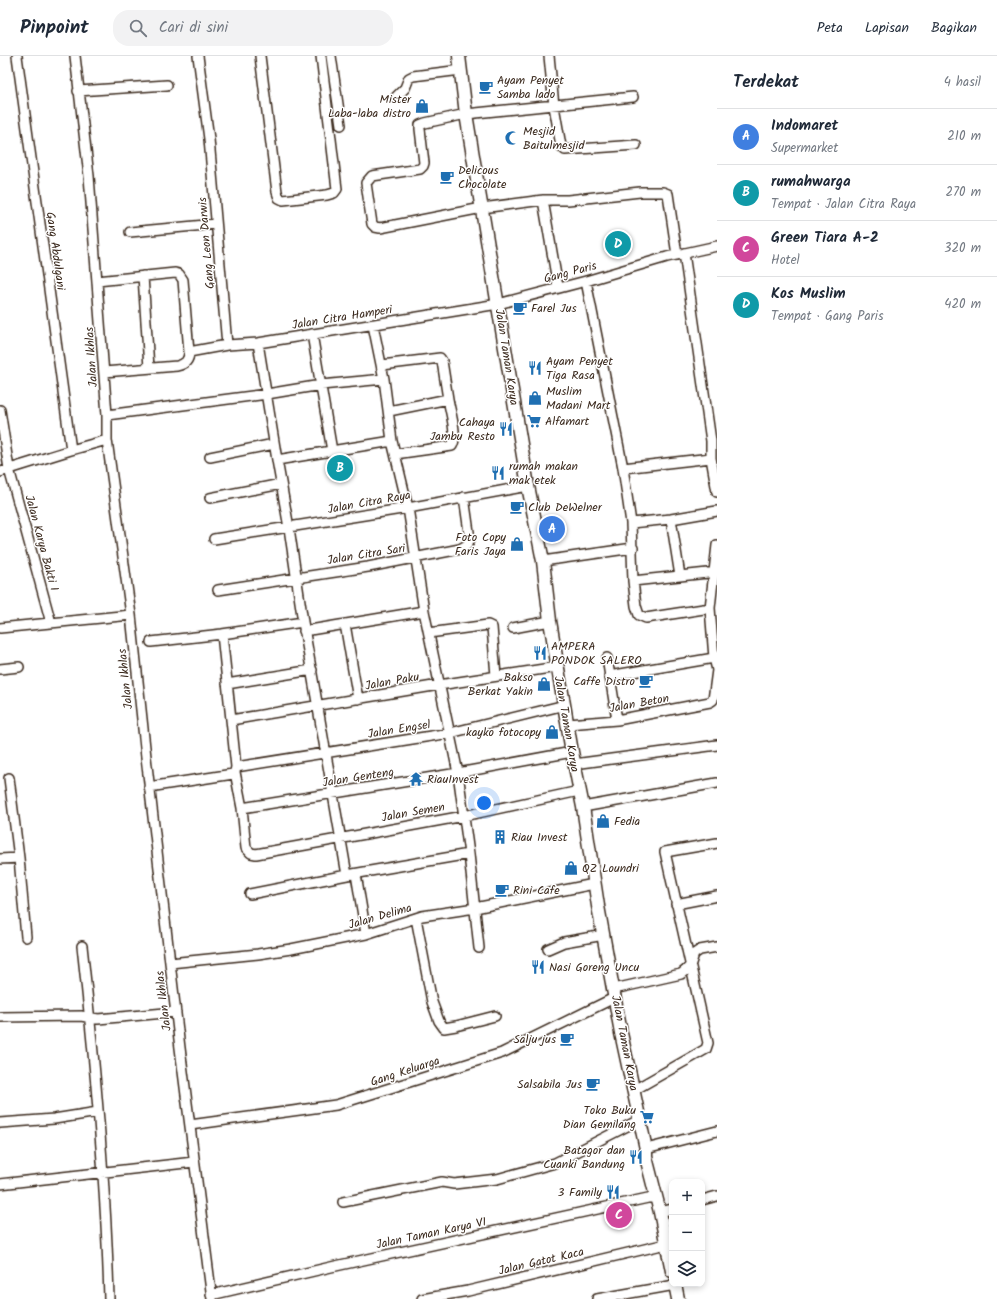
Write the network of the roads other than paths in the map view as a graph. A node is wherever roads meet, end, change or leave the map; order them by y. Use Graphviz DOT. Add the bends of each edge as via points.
graph roads {
  1 [pos="17,56"];
  2 [pos="75,56"];
  3 [pos="198,56"];
  4 [pos="260,56"];
  5 [pos="321,56"];
  6 [pos="331,56"];
  7 [pos="459,56"];
  8 [pos="549,56"];
  9 [pos="554,56"];
  10 [pos="461,70"];
  11 [pos="167,85"];
  12 [pos="78,91"];
  13 [pos="396,97"];
  14 [pos="633,97"];
  15 [pos="550,106"];
  16 [pos="466,114"];
  17 [pos="341,124"];
  18 [pos="636,145"];
  19 [pos="543,200"];
  20 [pos="482,208"];
  21 [pos="216,224"];
  22 [pos="130,232"];
  23 [pos="717,246"];
  24 [pos="680,254"];
  25 [pos="143,276"];
  26 [pos="586,280"];
  27 [pos="97,281"];
  28 [pos="558,287"];
  29 [pos="498,304"];
  30 [pos="373,324"];
  31 [pos="312,334"];
  32 [pos="258,343"];
  33 [pos="227,345"];
  34 [pos="189,352"];
  35 [pos="382,365"];
  36 [pos="149,368"];
  37 [pos="104,372"];
  38 [pos="384,379"];
  39 [pos="321,385"];
  40 [pos="267,394"];
  41 [pos="448,399"];
  42 [pos="0,410"];
  43 [pos="389,411"];
  44 [pos="106,415"];
  45 [pos="107,440"];
  46 [pos="714,440"];
  47 [pos="392,441"];
  48 [pos="274,444"];
  49 [pos="71,450"];
  50 [pos="332,451"];
  51 [pos="395,454"];
  52 [pos="210,457"];
  53 [pos="711,458"];
  54 [pos="277,460"];
  55 [pos="623,468"];
  56 [pos="9,469"];
  57 [pos="0,472"];
  58 [pos="281,484"];
  59 [pos="528,486"];
  60 [pos="717,492"];
  61 [pos="464,497"];
  62 [pos="210,498"];
  63 [pos="408,508"];
  64 [pos="717,511"];
  65 [pos="671,519"];
  66 [pos="631,523"];
  67 [pos="289,528"];
  68 [pos="214,539"];
  69 [pos="717,545"];
  70 [pos="633,548"];
  71 [pos="416,558"];
  72 [pos="543,561"];
  73 [pos="715,572"];
  74 [pos="680,576"];
  75 [pos="296,577"];
  76 [pos="633,582"];
  77 [pos="218,590"];
  78 [pos="710,608"];
  79 [pos="424,611"];
  80 [pos="130,615"];
  81 [pos="550,622"];
  82 [pos="52,623"];
  83 [pos="345,624"];
  84 [pos="304,627"];
  85 [pos="0,628"];
  86 [pos="513,628"];
  87 [pos="429,633"];
  88 [pos="222,634"];
  89 [pos="151,642"];
  90 [pos="607,658"];
  91 [pos="714,658"];
  92 [pos="19,667"];
  93 [pos="557,667"];
  94 [pos="0,670"];
  95 [pos="312,670"];
  96 [pos="717,670"];
  97 [pos="496,676"];
  98 [pos="609,676"];
  99 [pos="227,684"];
  100 [pos="439,685"];
  101 [pos="358,699"];
  102 [pos="565,705"];
  103 [pos="318,706"];
  104 [pos="231,720"];
  105 [pos="617,720"];
  106 [pos="568,724"];
  107 [pos="450,733"];
  108 [pos="717,745"];
  109 [pos="326,754"];
  110 [pos="573,758"];
  111 [pos="236,770"];
  112 [pos="458,773"];
  113 [pos="9,778"];
  114 [pos="717,783"];
  115 [pos="149,787"];
  116 [pos="579,791"];
  117 [pos="333,794"];
  118 [pos="583,807"];
  119 [pos="242,808"];
  120 [pos="464,816"];
  121 [pos="341,837"];
  122 [pos="717,843"];
  123 [pos="469,854"];
  124 [pos="19,858"];
  125 [pos="0,859"];
  126 [pos="352,874"];
  127 [pos="594,884"];
  128 [pos="250,894"];
  129 [pos="717,896"];
  130 [pos="676,904"];
  131 [pos="475,908"];
  132 [pos="416,918"];
  133 [pos="366,934"];
  134 [pos="604,935"];
  135 [pos="26,937"];
  136 [pos="82,946"];
  137 [pos="717,947"];
  138 [pos="480,948"];
  139 [pos="548,949"];
  140 [pos="170,963"];
  141 [pos="690,966"];
  142 [pos="615,993"];
  143 [pos="176,1012"];
  144 [pos="495,1016"];
  145 [pos="0,1017"];
  146 [pos="90,1018"];
  147 [pos="634,1090"];
  148 [pos="98,1112"];
  149 [pos="639,1120"];
  150 [pos="0,1123"];
  151 [pos="190,1125"];
  152 [pos="717,1131"];
  153 [pos="646,1149"];
  154 [pos="194,1162"];
  155 [pos="102,1173"];
  156 [pos="0,1184"];
  157 [pos="717,1196"];
  158 [pos="656,1198"];
  159 [pos="705,1199"];
  160 [pos="343,1202"];
  161 [pos="669,1210"];
  162 [pos="660,1212"];
  163 [pos="666,1244"];
  164 [pos="669,1258"];
  165 [pos="669,1285"];
  166 [pos="676,1287"];
  167 [pos="468,1295"];
  168 [pos="212,1297"];
  169 [pos="109,1299"];
  170 [pos="422,1299"];
  171 [pos="597,1299"];
  172 [pos="678,1299"];
  1 -- 49 [label="street, Gang Abdulgani"];
  2 -- 12 [label="street, Jalan Ikhlas"];
  3 -- 21 [label="street, Gang Leon Darwis" via="209,139"];
  4 -- 5 [label="street" via="276,184 279,198 284,200 327,195 337,189"];
  6 -- 17 [label="street"];
  7 -- 10 [label="street, Jalan Taman Karya"];
  8 -- 9 [label="street"];
  8 -- 15 [label="street"];
  10 -- 13 [label="street" via="413,76"];
  10 -- 16 [label="street, Jalan Taman Karya"];
  11 -- 12 [label="street"];
  12 -- 27 [label="street, Jalan Ikhlas" via="89,176"];
  14 -- 15 [label="street"];
  15 -- 16 [label="street"];
  15 -- 18 [label="street" via="561,146 565,150"];
  16 -- 20 [label="street, Jalan Taman Karya"];
  16 -- 20 [label="street" via="420,125 424,164 420,169 369,178 366,182 372,224 380,228"];
  19 -- 20 [label="street"];
  19 -- 24 [label="street" via="663,192 668,194"];
  19 -- 28 [label="street"];
  20 -- 29 [label="street, Jalan Taman Karya"];
  21 -- 22 [label="street"];
  21 -- 33 [label="street, Gang Leon Darwis"];
  23 -- 24 [label="street, Gang Paris"];
  24 -- 26 [label="street, Gang Paris"];
  24 -- 46 [label="street"];
  25 -- 27 [label="street"];
  25 -- 34 [label="street" via="175,273 181,275"];
  25 -- 36 [label="street"];
  26 -- 28 [label="street, Gang Paris"];
  26 -- 55 [label="street"];
  27 -- 37 [label="street, Jalan Ikhlas"];
  28 -- 29 [label="street, Gang Paris"];
  29 -- 30 [label="street, Jalan Citra Hamperi"];
  29 -- 59 [label="street, Jalan Taman Karya"];
  30 -- 31 [label="street, Jalan Citra Hamperi"];
  30 -- 35 [label="street"];
  31 -- 32 [label="street, Jalan Citra Hamperi"];
  31 -- 39 [label="street"];
  32 -- 33 [label="street, Jalan Citra Hamperi"];
  32 -- 40 [label="street"];
  33 -- 34 [label="street, Jalan Citra Hamperi"];
  34 -- 36 [label="street" via="186,362 176,366"];
  35 -- 38 [label="street"];
  35 -- 41 [label="street" via="440,358"];
  36 -- 37 [label="street"];
  37 -- 44 [label="street, Jalan Ikhlas"];
  38 -- 39 [label="street"];
  38 -- 43 [label="street"];
  39 -- 40 [label="street"];
  39 -- 50 [label="street"];
  40 -- 44 [label="street"];
  40 -- 48 [label="street"];
  41 -- 43 [label="street"];
  41 -- 51 [label="street" via="454,436 452,446"];
  42 -- 56 [label="street, Jalan Karya Bakti I"];
  43 -- 47 [label="street"];
  44 -- 45 [label="street, Jalan Ikhlas"];
  45 -- 49 [label="street"];
  45 -- 80 [label="street, Jalan Ikhlas"];
  46 -- 53 [label="street"];
  47 -- 50 [label="street"];
  47 -- 51 [label="street"];
  48 -- 52 [label="street"];
  48 -- 54 [label="street"];
  49 -- 56 [label="street"];
  50 -- 54 [label="street"];
  51 -- 63 [label="street"];
  53 -- 55 [label="street"];
  53 -- 60 [label="street"];
  54 -- 58 [label="street"];
  55 -- 66 [label="street"];
  56 -- 57 [label="street"];
  56 -- 82 [label="street, Jalan Karya Bakti I"];
  58 -- 62 [label="street"];
  58 -- 67 [label="street"];
  59 -- 61 [label="street, Jalan Citra Raya"];
  59 -- 72 [label="street, Jalan Taman Karya"];
  61 -- 63 [label="street, Jalan Citra Raya"];
  61 -- 71 [label="street, Jalan Citra Sari" via="470,539 467,545 460,549"];
  63 -- 67 [label="street, Jalan Citra Raya"];
  63 -- 71 [label="street"];
  64 -- 65 [label="street"];
  65 -- 66 [label="street"];
  65 -- 74 [label="street"];
  66 -- 70 [label="street"];
  67 -- 68 [label="street, Jalan Citra Raya"];
  67 -- 75 [label="street"];
  69 -- 73 [label="street"];
  70 -- 72 [label="street"];
  70 -- 76 [label="street"];
  71 -- 75 [label="street, Jalan Citra Sari"];
  71 -- 79 [label="street"];
  72 -- 81 [label="street, Jalan Taman Karya"];
  73 -- 74 [label="street"];
  73 -- 78 [label="street"];
  74 -- 76 [label="street"];
  75 -- 77 [label="street, Jalan Citra Sari"];
  75 -- 84 [label="street"];
  76 -- 78 [label="street" via="639,616 646,618"];
  78 -- 91 [label="street"];
  79 -- 83 [label="street"];
  79 -- 87 [label="street"];
  80 -- 82 [label="street"];
  80 -- 115 [label="street, Jalan Ikhlas"];
  81 -- 86 [label="street"];
  81 -- 93 [label="street, Jalan Taman Karya"];
  82 -- 85 [label="street"];
  83 -- 84 [label="street"];
  83 -- 101 [label="street"];
  84 -- 88 [label="street"];
  84 -- 95 [label="street"];
  87 -- 97 [label="street" via="488,625 492,627"];
  87 -- 100 [label="street"];
  88 -- 89 [label="street"];
  88 -- 99 [label="street"];
  90 -- 98 [label="street"];
  91 -- 96 [label="street"];
  91 -- 98 [label="street"];
  92 -- 94 [label="street"];
  93 -- 97 [label="street, Jalan Paku"];
  93 -- 102 [label="street, Jalan Taman Karya"];
  95 -- 99 [label="street"];
  95 -- 103 [label="street"];
  96 -- 105 [label="street, Jalan Beton" via="713,700"];
  97 -- 100 [label="street, Jalan Paku"];
  98 -- 105 [label="street"];
  99 -- 104 [label="street"];
  100 -- 101 [label="street, Jalan Paku"];
  100 -- 107 [label="street"];
  101 -- 103 [label="street, Jalan Paku"];
  102 -- 106 [label="street, Jalan Taman Karya"];
  102 -- 107 [label="street, Jalan Engsel"];
  103 -- 104 [label="street, Jalan Paku"];
  103 -- 109 [label="street"];
  104 -- 111 [label="street"];
  105 -- 106 [label="street, Jalan Beton"];
  106 -- 110 [label="street, Jalan Taman Karya"];
  107 -- 109 [label="street, Jalan Engsel"];
  107 -- 112 [label="street"];
  108 -- 110 [label="street, Jalan Genteng"];
  109 -- 111 [label="street, Jalan Engsel"];
  109 -- 117 [label="street"];
  110 -- 112 [label="street, Jalan Genteng"];
  110 -- 116 [label="street, Jalan Taman Karya"];
  111 -- 115 [label="street, Jalan Engsel" via="233,774"];
  111 -- 119 [label="street"];
  112 -- 117 [label="street, Jalan Genteng"];
  112 -- 120 [label="street"];
  113 -- 124 [label="street"];
  114 -- 118 [label="street"];
  115 -- 140 [label="street, Jalan Ikhlas"];
  116 -- 118 [label="street, Jalan Taman Karya"];
  116 -- 120 [label="street, Jalan Semen"];
  117 -- 119 [label="street, Jalan Genteng"];
  117 -- 121 [label="street"];
  118 -- 127 [label="street, Jalan Taman Karya"];
  119 -- 121 [label="street, Jalan Semen" via="246,848 251,853"];
  120 -- 121 [label="street, Jalan Semen"];
  120 -- 123 [label="street"];
  121 -- 126 [label="street"];
  122 -- 130 [label="street" via="665,852"];
  123 -- 126 [label="street"];
  123 -- 131 [label="street"];
  124 -- 125 [label="street"];
  124 -- 135 [label="street"];
  126 -- 128 [label="street"];
  126 -- 133 [label="street"];
  127 -- 131 [label="street, Jalan Delima"];
  127 -- 134 [label="street, Jalan Taman Karya"];
  129 -- 130 [label="street"];
  130 -- 141 [label="street"];
  131 -- 132 [label="street, Jalan Delima"];
  131 -- 138 [label="street"];
  132 -- 133 [label="street, Jalan Delima"];
  132 -- 144 [label="street" via="432,1002 444,1028"];
  133 -- 140 [label="street, Jalan Delima" via="258,954"];
  134 -- 139 [label="street" via="564,942"];
  134 -- 142 [label="street, Jalan Taman Karya"];
  136 -- 146 [label="street"];
  137 -- 141 [label="street" via="700,950 694,954"];
  140 -- 143 [label="street, Jalan Ikhlas"];
  141 -- 142 [label="street, Gang Keluarga" via="680,974"];
  141 -- 147 [label="street" via="708,1043 706,1048"];
  142 -- 147 [label="street, Jalan Taman Karya"];
  142 -- 151 [label="street, Gang Keluarga" via="502,1053 336,1105"];
  143 -- 146 [label="street"];
  143 -- 151 [label="street, Jalan Ikhlas"];
  145 -- 146 [label="street"];
  146 -- 148 [label="street"];
  147 -- 149 [label="street, Jalan Taman Karya"];
  148 -- 150 [label="street" via="54,1119"];
  148 -- 155 [label="street"];
  149 -- 153 [label="street, Jalan Taman Karya"];
  149 -- 160 [label="street" via="554,1163 497,1179 454,1184 442,1182"];
  151 -- 154 [label="street, Jalan Ikhlas"];
  152 -- 153 [label="street"];
  153 -- 158 [label="street, Jalan Taman Karya"];
  154 -- 155 [label="street"];
  154 -- 168 [label="street, Jalan Ikhlas"];
  155 -- 156 [label="street"];
  155 -- 169 [label="street"];
  157 -- 159 [label="street"];
  158 -- 162 [label="street, Jalan Taman Karya"];
  158 -- 168 [label="street, Jalan Taman Karya VI" via="331,1267"];
  161 -- 162 [label="street"];
  162 -- 163 [label="street, Jalan Taman Karya"];
  163 -- 164 [label="street, Jalan Taman Karya"];
  163 -- 167 [label="street, Jalan Gatot Kaca"];
  165 -- 171 [label="street"];
  166 -- 172 [label="street"];
  167 -- 170 [label="street, Jalan Gatot Kaca"];
}
